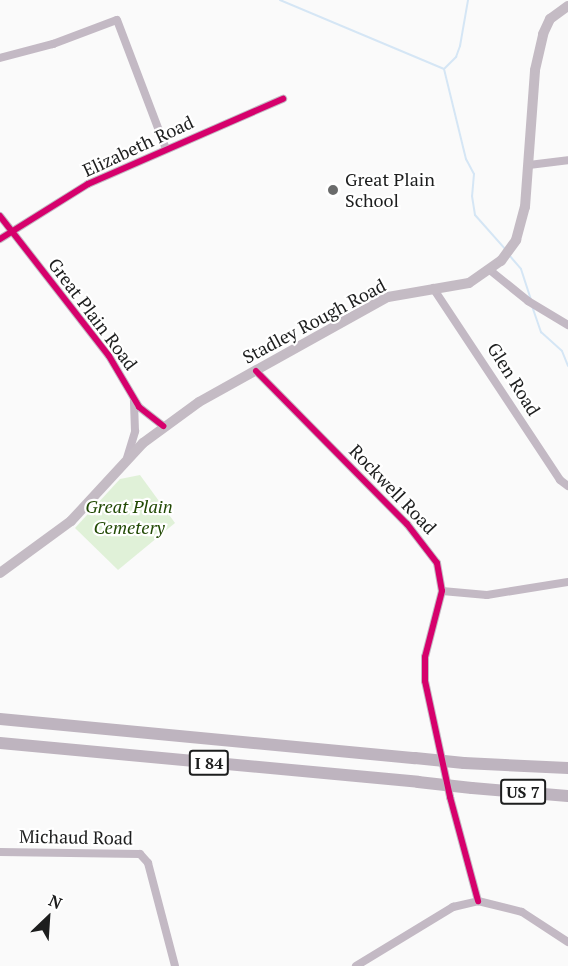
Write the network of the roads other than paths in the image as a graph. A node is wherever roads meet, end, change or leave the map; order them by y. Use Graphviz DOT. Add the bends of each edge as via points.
graph roads {
  1 [pos="568,6"];
  2 [pos="0,58"];
  3 [pos="283,99"];
  4 [pos="166,149"];
  5 [pos="568,160"];
  6 [pos="529,165"];
  7 [pos="0,216"];
  8 [pos="13,234"];
  9 [pos="0,239"];
  10 [pos="490,271"];
  11 [pos="433,288"];
  12 [pos="568,325"];
  13 [pos="255,371"];
  14 [pos="133,397"];
  15 [pos="163,426"];
  16 [pos="126,459"];
  17 [pos="568,486"];
  18 [pos="0,573"];
  19 [pos="568,582"];
  20 [pos="442,591"];
  21 [pos="0,719"];
  22 [pos="0,743"];
  23 [pos="568,768"];
  24 [pos="475,788"];
  25 [pos="568,796"];
  26 [pos="568,802"];
  27 [pos="0,852"];
  28 [pos="478,901"];
  29 [pos="568,942"];
  30 [pos="175,966"];
  31 [pos="356,966"];
  1 -- 6 [label="main road, Stadley Rough Road" via="550,19 543,34 535,70"];
  2 -- 4 [label="street" via="53,44 117,20"];
  3 -- 4 [label="street, Elizabeth Road"];
  4 -- 8 [label="street, Elizabeth Road" via="88,184"];
  5 -- 6 [label="street"];
  6 -- 10 [label="main road, Stadley Rough Road" via="525,207 508,253"];
  7 -- 8 [label="street, Great Plain Road"];
  8 -- 9 [label="street, Elizabeth Road"];
  8 -- 14 [label="street, Great Plain Road" via="109,356"];
  10 -- 11 [label="main road, Stadley Rough Road" via="469,283"];
  10 -- 12 [label="street" via="528,301"];
  11 -- 13 [label="main road, Stadley Rough Road" via="388,297"];
  11 -- 17 [label="street, Glen Road" via="553,471"];
  13 -- 15 [label="main road, Stadley Rough Road"];
  13 -- 20 [label="street, Rockwell Road" via="430,550 440,573"];
  14 -- 15 [label="street, Great Plain Road" via="154,422"];
  14 -- 16 [label="street, Great Plain Road" via="135,431"];
  15 -- 16 [label="main road, Great Plain Road"];
  16 -- 18 [label="main road, Great Plain Road" via="71,520"];
  19 -- 20 [label="street" via="487,595"];
  20 -- 28 [label="street, Rockwell Road" via="425,657 425,681 441,762"];
  21 -- 23 [label="highway, I 84, bridge" via="464,763"];
  22 -- 24 [label="highway, I 84, bridge"];
  24 -- 25 [label="highway, US 7"];
  24 -- 26 [label="highway, I 84"];
  27 -- 30 [label="street, Michaud Road" via="140,854 148,863"];
  28 -- 29 [label="street" via="522,912"];
  28 -- 31 [label="street" via="453,907"];
}
